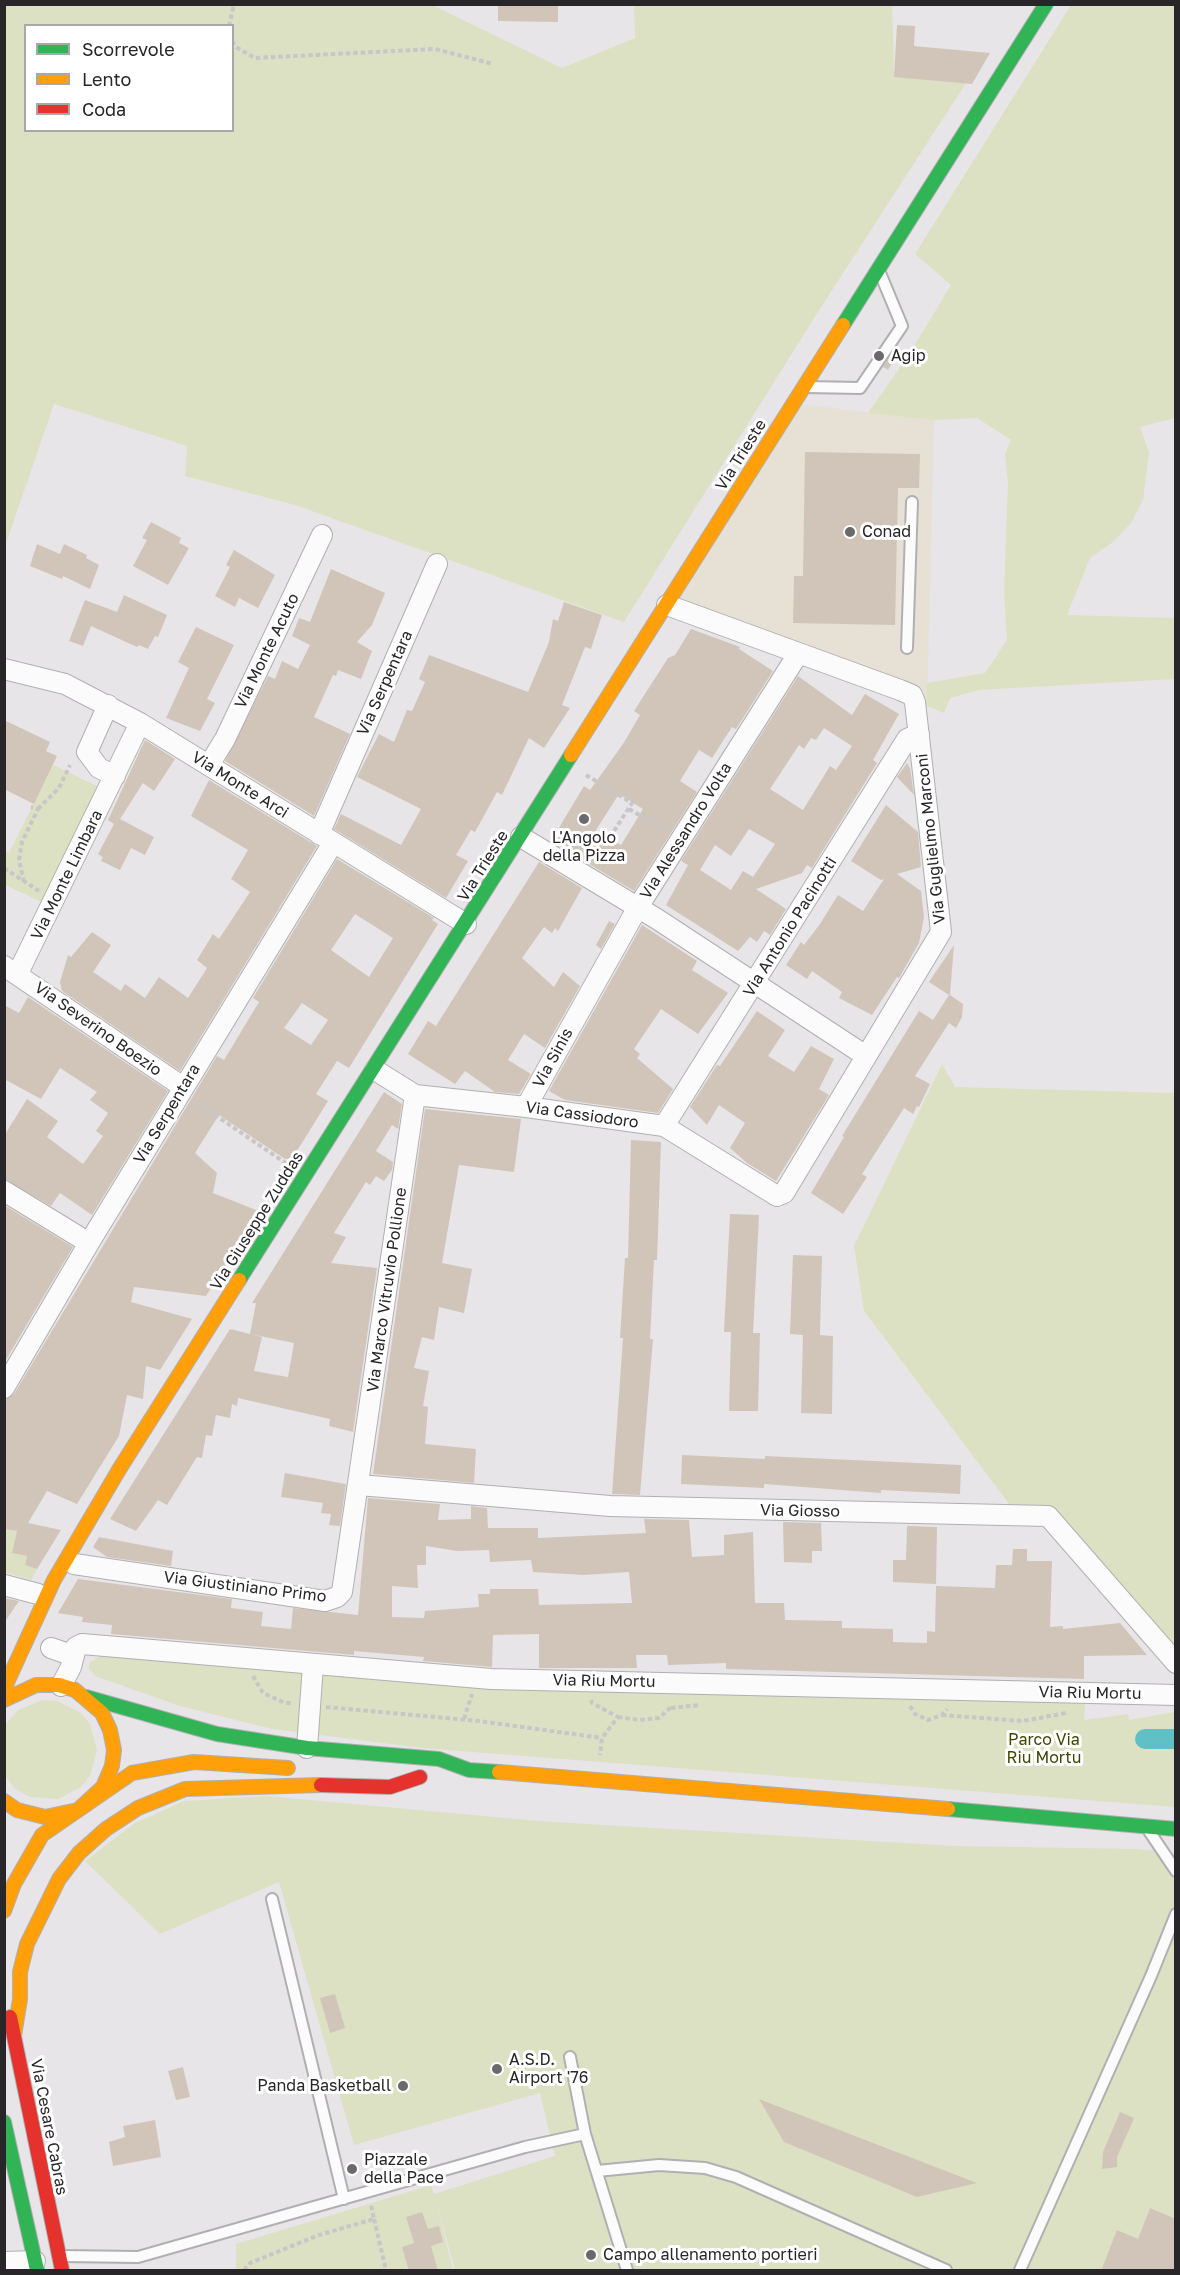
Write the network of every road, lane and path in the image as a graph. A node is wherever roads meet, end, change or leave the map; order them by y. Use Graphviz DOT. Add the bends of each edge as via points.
graph roads {
  1 [pos="234,4"];
  2 [pos="1046,4"];
  3 [pos="229,24"];
  4 [pos="234,44"];
  5 [pos="493,64"];
  6 [pos="879,270"];
  7 [pos="803,387"];
  8 [pos="912,502"];
  9 [pos="322,536"];
  10 [pos="437,564"];
  11 [pos="667,605"];
  12 [pos="907,648"];
  13 [pos="798,654"];
  14 [pos="4,669"];
  15 [pos="108,705"];
  16 [pos="140,723"];
  17 [pos="919,734"];
  18 [pos="567,763"];
  19 [pos="70,765"];
  20 [pos="208,765"];
  21 [pos="115,777"];
  22 [pos="31,807"];
  23 [pos="38,809"];
  24 [pos="629,809"];
  25 [pos="614,831"];
  26 [pos="521,837"];
  27 [pos="326,838"];
  28 [pos="681,839"];
  29 [pos="4,868"];
  30 [pos="24,882"];
  31 [pos="57,898"];
  32 [pos="638,907"];
  33 [pos="466,924"];
  34 [pos="11,970"];
  35 [pos="756,983"];
  36 [pos="580,1010"];
  37 [pos="866,1056"];
  38 [pos="375,1070"];
  39 [pos="183,1088"];
  40 [pos="415,1095"];
  41 [pos="526,1107"];
  42 [pos="664,1126"];
  43 [pos="305,1176"];
  44 [pos="4,1191"];
  45 [pos="777,1196"];
  46 [pos="89,1243"];
  47 [pos="4,1388"];
  48 [pos="359,1485"];
  49 [pos="79,1538"];
  50 [pos="74,1564"];
  51 [pos="54,1580"];
  52 [pos="4,1585"];
  53 [pos="38,1594"];
  54 [pos="24,1613"];
  55 [pos="42,1651"];
  56 [pos="74,1656"];
  57 [pos="1176,1663"];
  58 [pos="10,1664"];
  59 [pos="313,1665"];
  60 [pos="45,1669"];
  61 [pos="252,1672"];
  62 [pos="593,1681"];
  63 [pos="674,1683"];
  64 [pos="60,1686"];
  65 [pos="4,1689"];
  66 [pos="1176,1695"];
  67 [pos="86,1697"];
  68 [pos="4,1700"];
  69 [pos="295,1703"];
  70 [pos="317,1706"];
  71 [pos="618,1718"];
  72 [pos="602,1738"];
  73 [pos="307,1748"];
  74 [pos="599,1762"];
  75 [pos="301,1769"];
  76 [pos="468,1770"];
  77 [pos="325,1771"];
  78 [pos="420,1777"];
  79 [pos="4,1801"];
  80 [pos="88,1804"];
  81 [pos="1146,1826"];
  82 [pos="1176,1829"];
  83 [pos="1176,1871"];
  84 [pos="272,1899"];
  85 [pos="4,1911"];
  86 [pos="1176,1914"];
  87 [pos="4,1989"];
  88 [pos="14,2036"];
  89 [pos="570,2057"];
  90 [pos="4,2122"];
  91 [pos="585,2134"];
  92 [pos="597,2171"];
  93 [pos="367,2192"];
  94 [pos="344,2199"];
  95 [pos="374,2219"];
  96 [pos="62,2256"];
  97 [pos="4,2262"];
  98 [pos="36,2266"];
  99 [pos="62,2271"];
  100 [pos="69,2271"];
  101 [pos="244,2271"];
  102 [pos="386,2271"];
  103 [pos="627,2271"];
  104 [pos="946,2271"];
  105 [pos="1020,2271"];
  1 -- 3 [label="path"];
  2 -- 6 [label="street, Via Trieste"];
  4 -- 5 [label="path" via="255,58 435,49"];
  6 -- 7 [label="street, Via Trieste"];
  6 -- 7 [label="lane" via="902,326 860,388"];
  7 -- 11 [label="street, Via Trieste"];
  8 -- 12 [label="lane"];
  9 -- 20 [label="street, Via Monte Acuto" via="225,739"];
  10 -- 27 [label="street, Via Serpentara"];
  11 -- 13 [label="street, Via Guglielmo Marconi"];
  11 -- 18 [label="street, Via Trieste"];
  13 -- 17 [label="street, Via Guglielmo Marconi" via="912,695"];
  13 -- 28 [label="street, Via Alessandro Volta"];
  14 -- 15 [label="street, Via Monte Arci" via="65,684"];
  15 -- 16 [label="street, Via Monte Arci"];
  15 -- 21 [label="street" via="87,752 99,768"];
  16 -- 20 [label="street, Via Monte Arci"];
  16 -- 21 [label="street, Via Monte Limbara"];
  17 -- 35 [label="street, Via Antonio Pacinotti" via="907,739"];
  17 -- 37 [label="street, Via Guglielmo Marconi" via="941,932"];
  18 -- 24 [label="path" via="632,803"];
  18 -- 26 [label="street, Via Trieste"];
  19 -- 23 [label="path" via="59,788"];
  20 -- 27 [label="street, Via Monte Arci"];
  21 -- 31 [label="street, Via Monte Limbara"];
  22 -- 23 [label="path"];
  23 -- 30 [label="path" via="22,842 19,860"];
  24 -- 25 [label="path"];
  24 -- 28 [label="path"];
  26 -- 32 [label="street"];
  26 -- 33 [label="street, Via Trieste"];
  27 -- 33 [label="street, Via Monte Arci"];
  27 -- 39 [label="street, Via Serpentara"];
  28 -- 32 [label="street, Via Alessandro Volta"];
  29 -- 30 [label="path"];
  30 -- 31 [label="path"];
  31 -- 34 [label="street, Via Monte Limbara"];
  32 -- 35 [label="street"];
  32 -- 36 [label="street, Via Alessandro Volta"];
  33 -- 38 [label="street, Via Giuseppe Zuddas"];
  34 -- 39 [label="street, Via Severino Boezio"];
  35 -- 37 [label="street"];
  35 -- 42 [label="street, Via Antonio Pacinotti"];
  36 -- 41 [label="street, Via Sinis"];
  37 -- 45 [label="street, Via Guglielmo Marconi" via="784,1193"];
  38 -- 40 [label="street, Via Cassiodoro"];
  38 -- 43 [label="street, Via Giuseppe Zuddas"];
  39 -- 43 [label="path" via="194,1095 193,1100"];
  39 -- 46 [label="street, Via Serpentara"];
  40 -- 41 [label="street, Via Cassiodoro"];
  40 -- 48 [label="street, Via Marco Vitruvio Pollione"];
  41 -- 42 [label="street, Via Cassiodoro"];
  42 -- 45 [label="street, Via Cassiodoro"];
  43 -- 49 [label="street, Via Giuseppe Zuddas"];
  44 -- 46 [label="street"];
  46 -- 47 [label="street, Via Serpentara"];
  48 -- 50 [label="street, Via Giustiniano Primo" via="345,1582 342,1592 325,1601"];
  48 -- 57 [label="street, Via Giosso" via="610,1506 1048,1516"];
  49 -- 50 [label="street, Via Giuseppe Zuddas"];
  49 -- 51 [label="street, Via Giuseppe Zuddas"];
  50 -- 55 [label="street, Via Giuseppe Zuddas" via="34,1642"];
  51 -- 53 [label="street, Via Giuseppe Zuddas"];
  51 -- 58 [label="street, Via Giuseppe Zuddas"];
  52 -- 53 [label="street"];
  53 -- 54 [label="street, Via Giuseppe Zuddas"];
  55 -- 56 [label="street"];
  56 -- 59 [label="street, Via Riu Mortu" via="76,1647 82,1644"];
  56 -- 64 [label="street"];
  58 -- 64 [label="street"];
  58 -- 65 [label="street"];
  59 -- 62 [label="street, Via Riu Mortu"];
  59 -- 73 [label="street"];
  60 -- 64 [label="street"];
  61 -- 69 [label="path" via="263,1693"];
  62 -- 63 [label="street, Via Riu Mortu"];
  62 -- 71 [label="path" via="588,1694 592,1703"];
  63 -- 66 [label="street, Via Riu Mortu"];
  63 -- 71 [label="path" via="671,1708 659,1718"];
  64 -- 67 [label="street"];
  64 -- 68 [label="street" via="30,1687"];
  67 -- 73 [label="street" via="217,1734"];
  67 -- 80 [label="street" via="105,1718 114,1750 109,1776"];
  70 -- 72 [label="path" via="479,1720"];
  71 -- 72 [label="path"];
  72 -- 74 [label="path"];
  73 -- 76 [label="street" via="439,1759"];
  75 -- 80 [label="street" via="194,1762 132,1773"];
  76 -- 78 [label="street" via="441,1777"];
  76 -- 81 [label="street"];
  77 -- 78 [label="street"];
  78 -- 88 [label="street" via="390,1788 291,1784 185,1789 138,1808 106,1829 59,1879 27,1944 20,1972"];
  79 -- 80 [label="street" via="17,1810 45,1817 68,1814"];
  80 -- 85 [label="street" via="42,1835 14,1884"];
  81 -- 82 [label="street"];
  81 -- 83 [label="lane"];
  84 -- 94 [label="lane"];
  86 -- 105 [label="lane"];
  87 -- 88 [label="street, Via Cesare Cabras"];
  88 -- 96 [label="street, Via Cesare Cabras"];
  89 -- 91 [label="lane"];
  90 -- 98 [label="street"];
  91 -- 92 [label="lane"];
  91 -- 93 [label="lane"];
  92 -- 103 [label="lane"];
  92 -- 104 [label="lane" via="659,2165 705,2168 736,2177"];
  93 -- 94 [label="lane"];
  93 -- 95 [label="path"];
  94 -- 96 [label="lane" via="138,2258"];
  95 -- 101 [label="path" via="319,2235 250,2263"];
  95 -- 102 [label="path"];
  96 -- 99 [label="street, Via Cesare Cabras"];
  96 -- 100 [label="lane"];
  97 -- 98 [label="street"];
}
